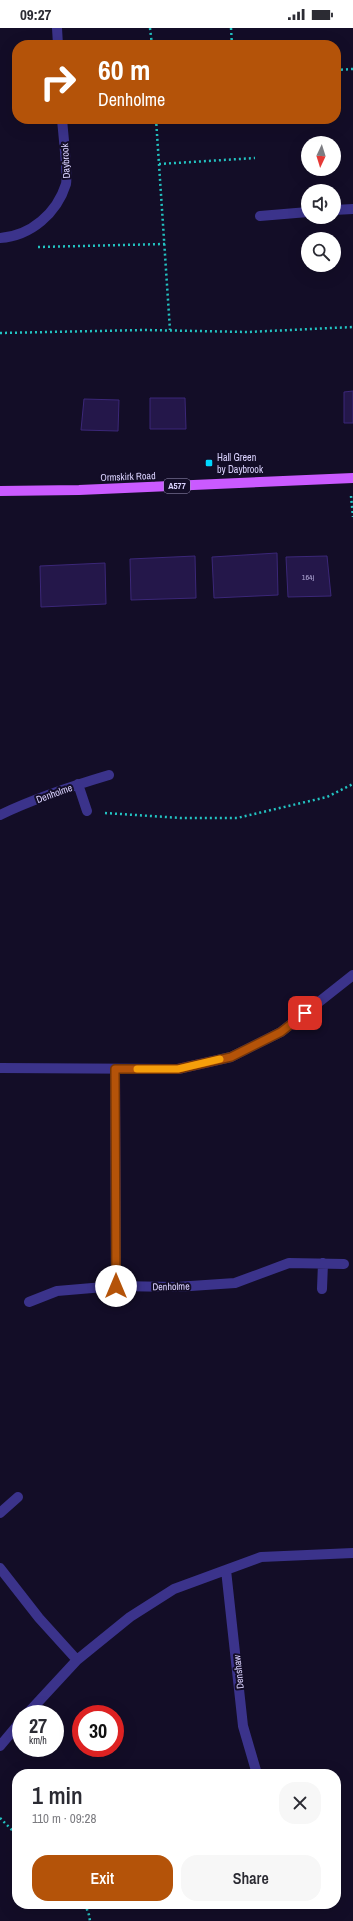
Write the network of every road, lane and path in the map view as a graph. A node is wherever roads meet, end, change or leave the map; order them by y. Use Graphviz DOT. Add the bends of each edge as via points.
graph roads {
  1 [pos="57,28"];
  2 [pos="150,28"];
  3 [pos="232,28"];
  4 [pos="58,40"];
  5 [pos="151,40"];
  6 [pos="232,40"];
  7 [pos="353,69"];
  8 [pos="341,70"];
  9 [pos="62,124"];
  10 [pos="156,124"];
  11 [pos="255,158"];
  12 [pos="159,164"];
  13 [pos="353,209"];
  14 [pos="341,210"];
  15 [pos="301,213"];
  16 [pos="260,216"];
  17 [pos="0,238"];
  18 [pos="165,244"];
  19 [pos="33,247"];
  20 [pos="353,327"];
  21 [pos="170,330"];
  22 [pos="0,333"];
  23 [pos="353,478"];
  24 [pos="0,491"];
  25 [pos="109,775"];
  26 [pos="78,784"];
  27 [pos="353,784"];
  28 [pos="87,811"];
  29 [pos="0,815"];
  30 [pos="353,976"];
  31 [pos="0,1068"];
  32 [pos="115,1069"];
  33 [pos="323,1263"];
  34 [pos="344,1264"];
  35 [pos="116,1286"];
  36 [pos="322,1289"];
  37 [pos="29,1302"];
  38 [pos="18,1497"];
  39 [pos="0,1513"];
  40 [pos="353,1553"];
  41 [pos="0,1568"];
  42 [pos="226,1570"];
  43 [pos="77,1660"];
  44 [pos="35,1705"];
  45 [pos="12,1732"];
  46 [pos="0,1746"];
  47 [pos="256,1769"];
  48 [pos="0,1818"];
  49 [pos="12,1830"];
  50 [pos="87,1909"];
  51 [pos="90,1921"];
  1 -- 4 [label="street"];
  2 -- 5 [label="path"];
  3 -- 6 [label="path"];
  7 -- 8 [label="path"];
  9 -- 17 [label="street, Daybrook" via="66,183 52,211 32,228"];
  10 -- 12 [label="path"];
  11 -- 12 [label="path"];
  12 -- 18 [label="path"];
  13 -- 14 [label="street"];
  15 -- 16 [label="street"];
  18 -- 19 [label="path"];
  18 -- 21 [label="path"];
  20 -- 21 [label="path" via="248,332"];
  21 -- 22 [label="path"];
  23 -- 24 [label="main road, Ormskirk Road / A577" via="94,490"];
  25 -- 26 [label="street, Denholme"];
  26 -- 28 [label="street"];
  26 -- 29 [label="street, Denholme"];
  27 -- 28 [label="path" via="327,797 237,818 181,818"];
  30 -- 32 [label="street" via="281,1032 231,1057 178,1069"];
  31 -- 32 [label="street"];
  32 -- 35 [label="street"];
  33 -- 34 [label="street, Denholme"];
  33 -- 35 [label="street, Denholme" via="289,1263 235,1283 176,1287"];
  33 -- 36 [label="street"];
  35 -- 37 [label="street, Denholme" via="57,1291"];
  38 -- 39 [label="street"];
  40 -- 42 [label="street" via="261,1557"];
  41 -- 43 [label="street" via="39,1618"];
  42 -- 43 [label="street" via="174,1589 130,1617"];
  42 -- 47 [label="street, Denshaw" via="243,1726"];
  43 -- 44 [label="street"];
  45 -- 46 [label="street"];
  48 -- 49 [label="path"];
  50 -- 51 [label="path"];
}
